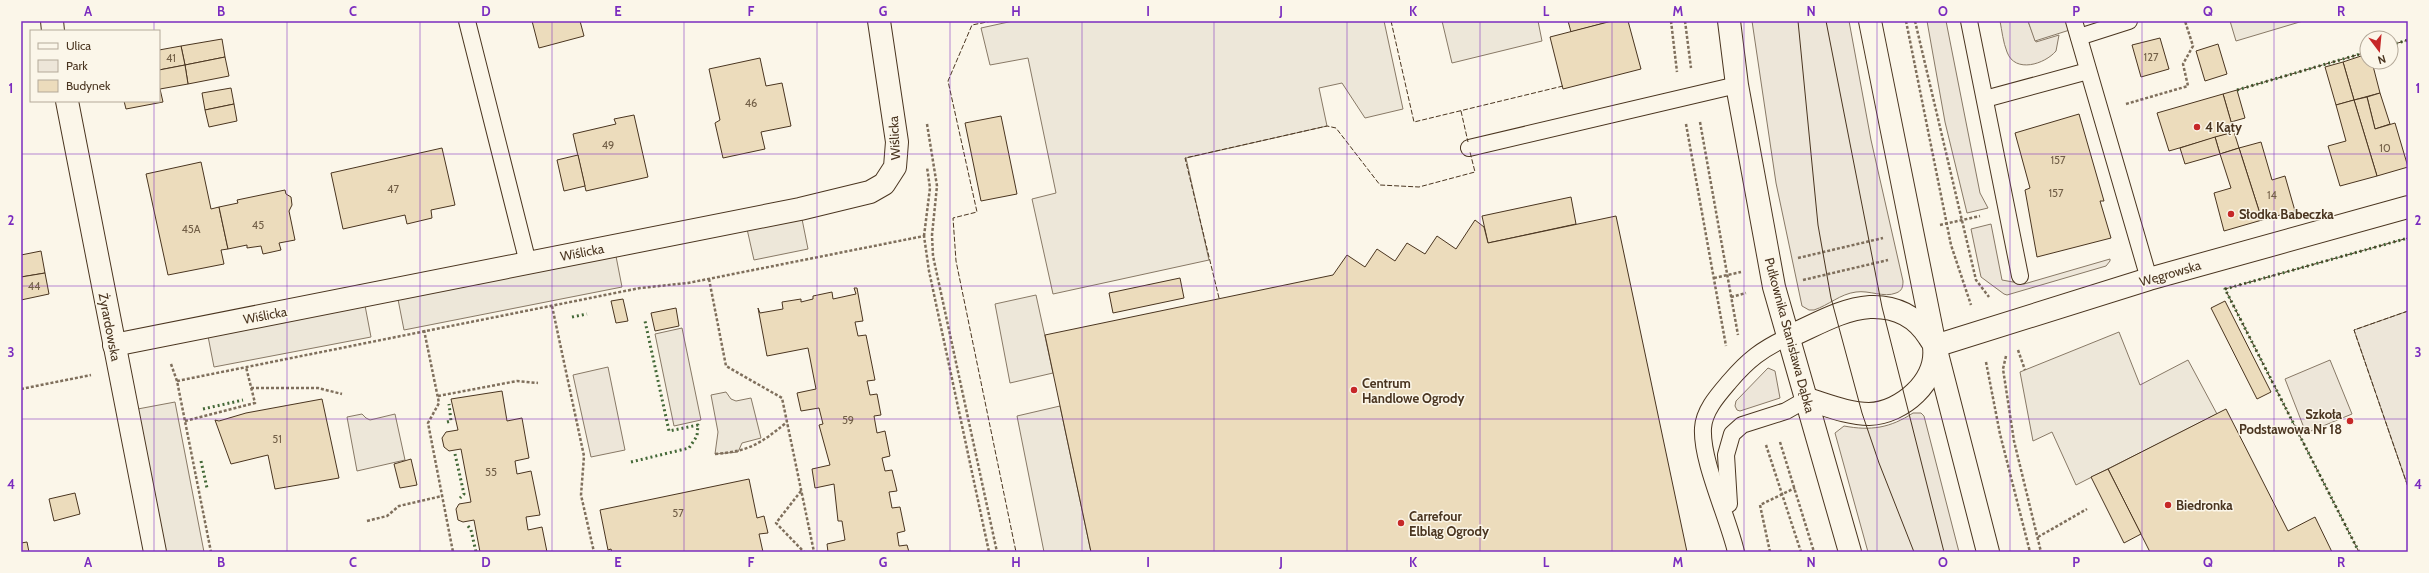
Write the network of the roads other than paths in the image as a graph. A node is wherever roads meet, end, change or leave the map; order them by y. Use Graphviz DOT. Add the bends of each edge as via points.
graph roads {
  1 [pos="467,21"];
  2 [pos="879,21"];
  3 [pos="1729,21"];
  4 [pos="1870,21"];
  5 [pos="1969,21"];
  6 [pos="2074,21"];
  7 [pos="2129,21"];
  8 [pos="2079,37"];
  9 [pos="2088,71"];
  10 [pos="1737,85"];
  11 [pos="1985,99"];
  12 [pos="67,102"];
  13 [pos="1469,148"];
  14 [pos="2408,207"];
  15 [pos="528,263"];
  16 [pos="2020,276"];
  17 [pos="2149,278"];
  18 [pos="1788,337"];
  19 [pos="114,345"];
  20 [pos="1934,346"];
  21 [pos="1807,399"];
  22 [pos="1730,528"];
  23 [pos="154,552"];
  24 [pos="1736,552"];
  25 [pos="1850,552"];
  26 [pos="1988,552"];
  1 -- 15 [label="lane"];
  2 -- 15 [label="street, Wiślicka" via="891,92 897,156 891,176 877,189 846,199"];
  3 -- 10 [label="street, Pułkownika Stanisława Dąbka"];
  4 -- 20 [label="street"];
  5 -- 11 [label="lane"];
  6 -- 8 [label="lane"];
  7 -- 8 [label="lane"];
  8 -- 9 [label="lane"];
  9 -- 11 [label="lane"];
  9 -- 17 [label="lane"];
  10 -- 13 [label="lane"];
  10 -- 18 [label="street, Pułkownika Stanisława Dąbka" via="1774,287"];
  11 -- 16 [label="lane"];
  12 -- 19 [label="street, Żyrardowska"];
  14 -- 17 [label="street, Węgrowska"];
  15 -- 19 [label="street, Wiślicka"];
  17 -- 20 [label="street, Węgrowska"];
  18 -- 20 [label="street" via="1845,312 1882,307 1912,318 1923,327"];
  18 -- 21 [label="street, Pułkownika Stanisława Dąbka"];
  18 -- 22 [label="lane" via="1749,360 1718,395 1708,411 1703,427 1704,446"];
  19 -- 23 [label="street, Żyrardowska"];
  20 -- 21 [label="street" via="1934,364 1924,384 1908,399 1890,409 1870,414 1848,411"];
  20 -- 26 [label="street"];
  21 -- 22 [label="lane" via="1786,411 1742,426 1732,434 1726,455"];
  21 -- 25 [label="street, Pułkownika Stanisława Dąbka"];
  22 -- 24 [label="lane"];
}
